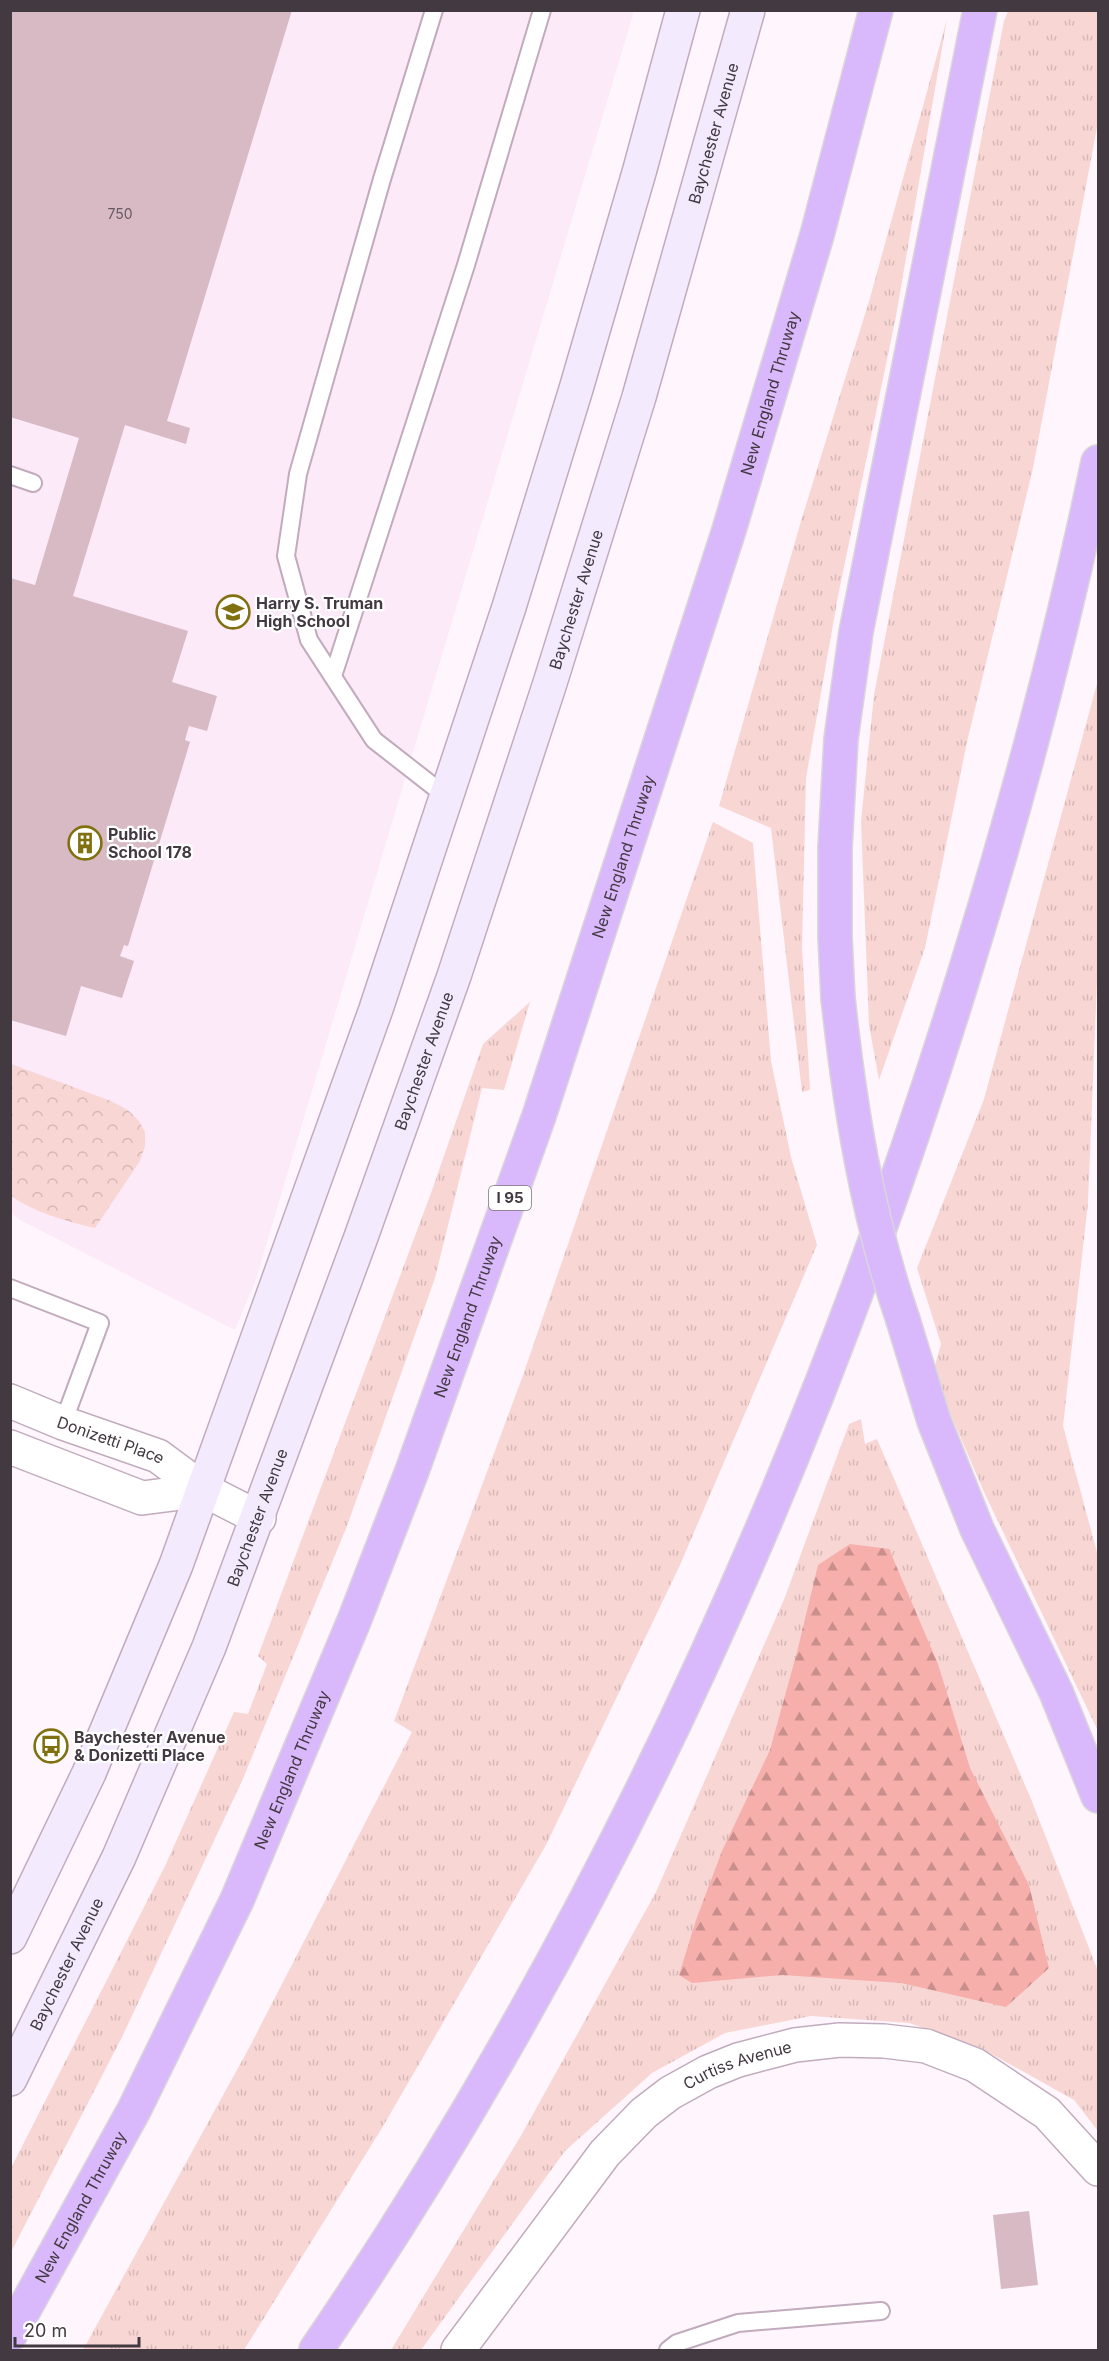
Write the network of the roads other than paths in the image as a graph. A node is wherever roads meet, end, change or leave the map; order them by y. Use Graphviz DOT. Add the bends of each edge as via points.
graph roads {
  1 [pos="434,10"];
  2 [pos="542,10"];
  3 [pos="683,10"];
  4 [pos="748,10"];
  5 [pos="876,10"];
  6 [pos="980,10"];
  7 [pos="1098,462"];
  8 [pos="10,475"];
  9 [pos="33,483"];
  10 [pos="333,676"];
  11 [pos="447,797"];
  12 [pos="10,1288"];
  13 [pos="10,1401"];
  14 [pos="63,1423"];
  15 [pos="10,1448"];
  16 [pos="204,1490"];
  17 [pos="259,1518"];
  18 [pos="1098,1796"];
  19 [pos="10,1937"];
  20 [pos="10,2079"];
  21 [pos="1098,2169"];
  22 [pos="881,2311"];
  23 [pos="10,2335"];
  24 [pos="316,2350"];
  25 [pos="458,2350"];
  26 [pos="668,2350"];
  1 -- 10 [label="lane" via="298,474 286,556 309,640"];
  2 -- 10 [label="lane" via="466,265"];
  3 -- 11 [label="main road" via="576,389"];
  4 -- 17 [label="main road, Baychester Avenue" via="636,407 527,755 454,976"];
  5 -- 23 [label="highway, New England Thruway / I 95" via="816,235 729,530 539,1116 423,1442 354,1621 237,1900 129,2120"];
  6 -- 18 [label="highway, bridge" via="856,632 842,739 835,848 838,998 861,1166 879,1245 934,1421 977,1529 1056,1692"];
  7 -- 24 [label="highway" via="1043,700 1003,849 933,1076 831,1362 773,1504 644,1790 536,1994 426,2179"];
  8 -- 9 [label="lane"];
  10 -- 11 [label="lane" via="374,740"];
  11 -- 16 [label="main road"];
  12 -- 14 [label="lane" via="100,1323"];
  13 -- 14 [label="street, Donizetti Place"];
  14 -- 16 [label="street, Donizetti Place" via="158,1455"];
  15 -- 16 [label="street" via="142,1498"];
  16 -- 17 [label="street, Donizetti Place"];
  16 -- 19 [label="main road" via="89,1773"];
  17 -- 20 [label="main road, Baychester Avenue" via="209,1647 119,1857"];
  21 -- 25 [label="street, Curtiss Avenue" via="1047,2113 975,2065 926,2046 840,2040 795,2045 738,2060 670,2093 605,2153"];
  22 -- 26 [label="lane" via="738,2323 677,2343"];
}
